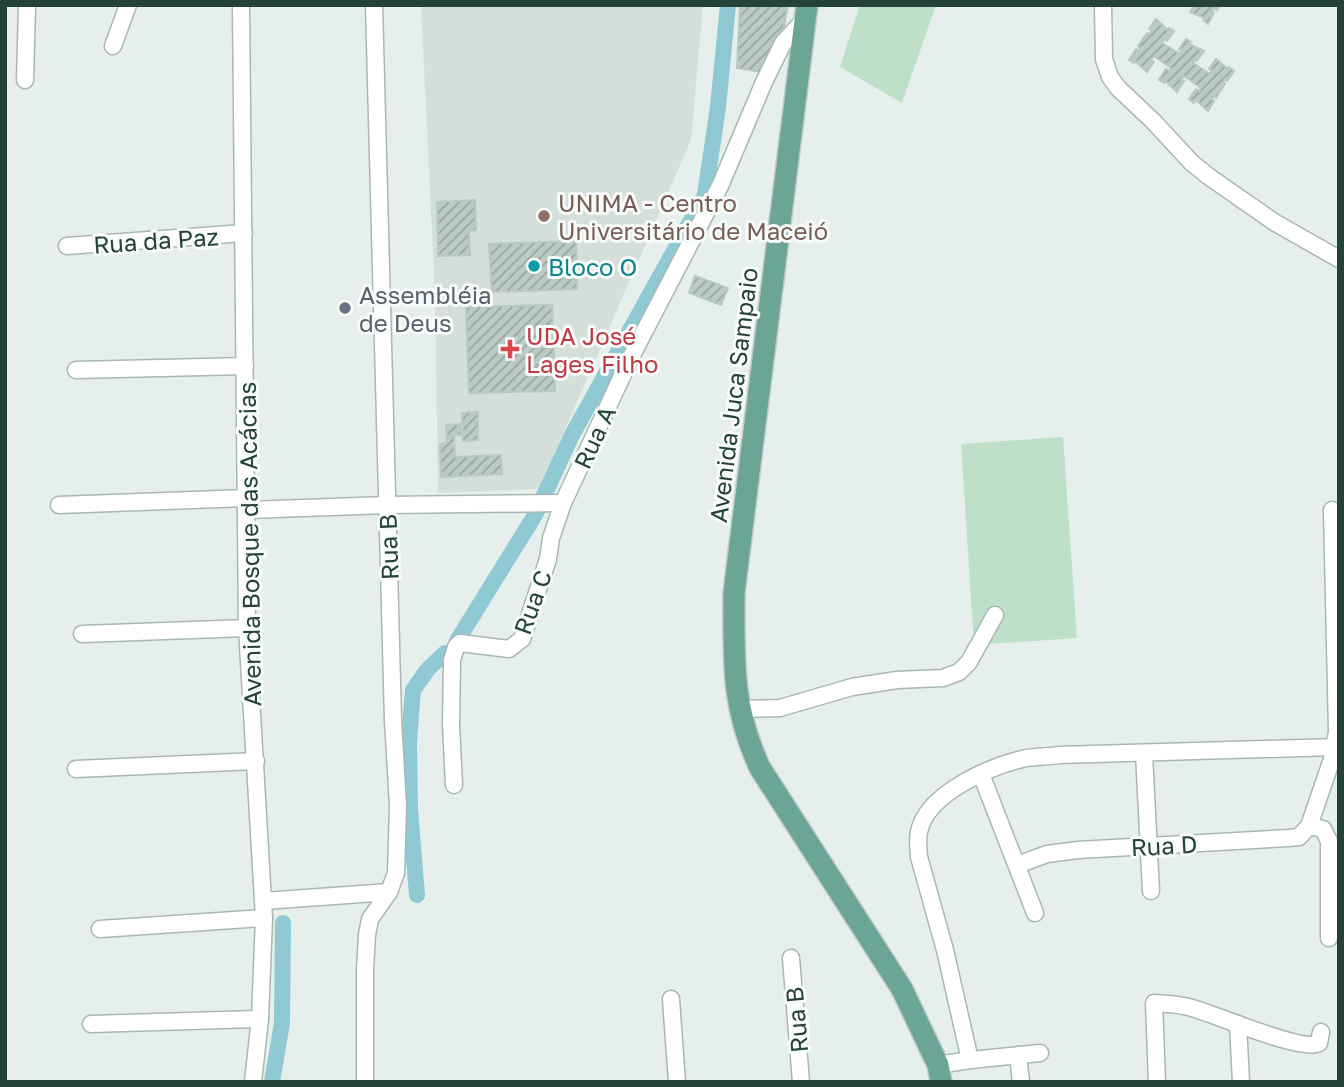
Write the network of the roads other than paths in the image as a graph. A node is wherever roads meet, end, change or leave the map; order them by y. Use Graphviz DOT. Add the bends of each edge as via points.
graph roads {
  1 [pos="27,5"];
  2 [pos="128,5"];
  3 [pos="241,5"];
  4 [pos="374,5"];
  5 [pos="1103,5"];
  6 [pos="806,11"];
  7 [pos="113,46"];
  8 [pos="25,80"];
  9 [pos="244,233"];
  10 [pos="67,246"];
  11 [pos="1339,259"];
  12 [pos="245,366"];
  13 [pos="76,370"];
  14 [pos="557,503"];
  15 [pos="247,504"];
  16 [pos="59,505"];
  17 [pos="387,505"];
  18 [pos="1332,510"];
  19 [pos="995,615"];
  20 [pos="247,628"];
  21 [pos="82,634"];
  22 [pos="738,709"];
  23 [pos="1335,747"];
  24 [pos="1144,754"];
  25 [pos="256,761"];
  26 [pos="76,769"];
  27 [pos="981,775"];
  28 [pos="454,785"];
  29 [pos="1309,826"];
  30 [pos="1147,846"];
  31 [pos="1017,865"];
  32 [pos="1151,891"];
  33 [pos="388,892"];
  34 [pos="264,901"];
  35 [pos="1035,913"];
  36 [pos="264,918"];
  37 [pos="100,929"];
  38 [pos="1329,938"];
  39 [pos="791,958"];
  40 [pos="671,999"];
  41 [pos="260,1019"];
  42 [pos="91,1024"];
  43 [pos="1238,1024"];
  44 [pos="1321,1032"];
  45 [pos="1040,1053"];
  46 [pos="1018,1055"];
  47 [pos="970,1060"];
  48 [pos="940,1073"];
  49 [pos="253,1082"];
  50 [pos="365,1082"];
  51 [pos="677,1082"];
  52 [pos="801,1082"];
  53 [pos="1021,1082"];
  54 [pos="1157,1082"];
  55 [pos="1241,1082"];
  1 -- 8 [label="street"];
  2 -- 7 [label="street"];
  3 -- 9 [label="street, Avenida Bosque das Acácias"];
  4 -- 17 [label="street, Rua B"];
  5 -- 11 [label="street" via="1104,59 1118,88 1208,176 1274,222"];
  6 -- 14 [label="street, Rua A" via="783,43 720,186"];
  6 -- 22 [label="main road, Avenida Juca Sampaio" via="734,593"];
  9 -- 10 [label="street, Rua da Paz"];
  9 -- 12 [label="street, Avenida Bosque das Acácias"];
  12 -- 13 [label="street"];
  12 -- 15 [label="street, Avenida Bosque das Acácias"];
  14 -- 17 [label="street"];
  14 -- 28 [label="street, Rua C" via="548,559 518,644 509,649 460,643 456,647 451,725"];
  15 -- 16 [label="street"];
  15 -- 17 [label="street"];
  15 -- 20 [label="street, Avenida Bosque das Acácias"];
  17 -- 33 [label="street, Rua B" via="398,806 396,873"];
  18 -- 23 [label="street"];
  19 -- 22 [label="street" via="970,662 943,678 852,687 780,708"];
  20 -- 21 [label="street"];
  20 -- 25 [label="street, Avenida Bosque das Acácias"];
  22 -- 48 [label="main road, Avenida Juca Sampaio" via="760,768 902,989"];
  23 -- 24 [label="street"];
  23 -- 29 [label="street"];
  24 -- 27 [label="street" via="1022,759"];
  24 -- 30 [label="street"];
  25 -- 26 [label="street"];
  25 -- 34 [label="street, Avenida Bosque das Acácias"];
  27 -- 31 [label="street"];
  27 -- 47 [label="street" via="955,787 927,812 918,841"];
  29 -- 30 [label="street, Rua D" via="1299,837"];
  29 -- 38 [label="street" via="1323,828 1329,841"];
  30 -- 31 [label="street, Rua D" via="1057,853"];
  30 -- 32 [label="street"];
  31 -- 35 [label="street"];
  33 -- 34 [label="street"];
  33 -- 50 [label="street, Rua B" via="370,919 367,935"];
  34 -- 36 [label="street, Avenida Bosque das Acácias"];
  36 -- 37 [label="street"];
  36 -- 41 [label="street, Avenida Bosque das Acácias"];
  39 -- 52 [label="street, Rua B"];
  40 -- 51 [label="street"];
  41 -- 42 [label="street"];
  41 -- 49 [label="street, Avenida Bosque das Acácias"];
  43 -- 44 [label="street" via="1312,1046 1319,1043"];
  43 -- 54 [label="street" via="1189,1007 1154,1003"];
  43 -- 55 [label="street"];
  45 -- 46 [label="street"];
  46 -- 47 [label="street"];
  46 -- 53 [label="street"];
  47 -- 48 [label="street"];
}
